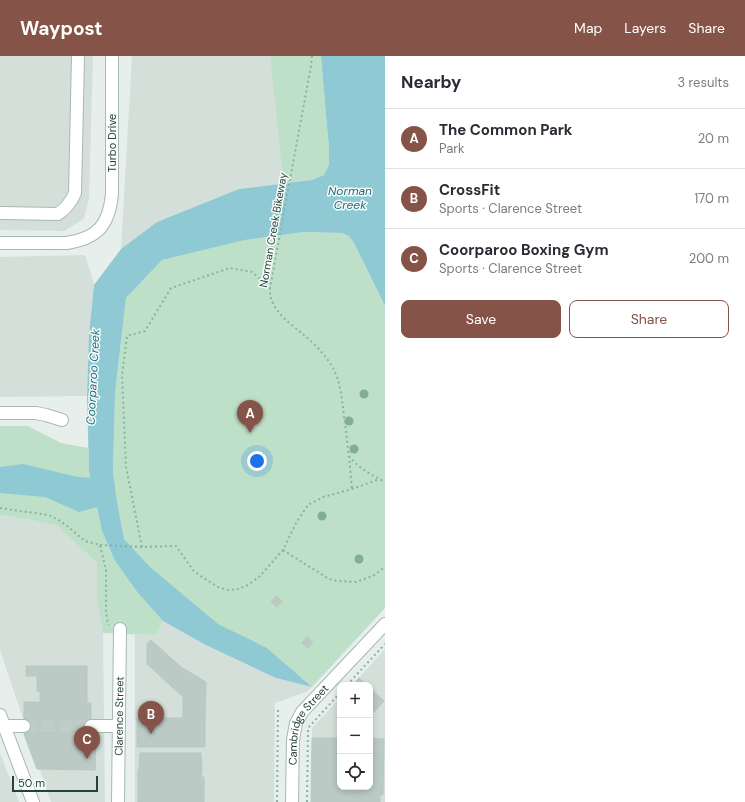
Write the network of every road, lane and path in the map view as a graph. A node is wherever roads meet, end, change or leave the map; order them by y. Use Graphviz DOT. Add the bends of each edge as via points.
graph roads {
  1 [pos="78,56"];
  2 [pos="112,56"];
  3 [pos="312,56"];
  4 [pos="0,213"];
  5 [pos="0,243"];
  6 [pos="270,288"];
  7 [pos="0,413"];
  8 [pos="62,420"];
  9 [pos="349,456"];
  10 [pos="380,479"];
  11 [pos="385,482"];
  12 [pos="352,489"];
  13 [pos="0,508"];
  14 [pos="100,545"];
  15 [pos="142,547"];
  16 [pos="283,550"];
  17 [pos="385,567"];
  18 [pos="385,624"];
  19 [pos="120,629"];
  20 [pos="385,644"];
  21 [pos="350,682"];
  22 [pos="337,696"];
  23 [pos="278,707"];
  24 [pos="2,720"];
  25 [pos="24,726"];
  26 [pos="91,726"];
  27 [pos="119,726"];
  28 [pos="33,802"];
  29 [pos="118,802"];
  30 [pos="277,802"];
  31 [pos="292,802"];
  32 [pos="307,802"];
  1 -- 4 [label="street" via="75,193 71,202 58,214"];
  2 -- 5 [label="street, Turbo Drive" via="111,203 107,218 95,233 67,243"];
  3 -- 6 [label="path, Norman Creek Bikeway"];
  6 -- 9 [label="path, Norman Creek Bikeway" via="270,297 277,310 307,337 333,368 342,397"];
  6 -- 15 [label="path" via="252,272 230,268 171,288 145,331 127,336 122,375 126,467"];
  7 -- 8 [label="street" via="36,413"];
  9 -- 10 [label="path" via="362,469"];
  9 -- 12 [label="path, Norman Creek Bikeway"];
  10 -- 11 [label="path"];
  10 -- 12 [label="path"];
  12 -- 16 [label="path" via="323,497 308,505"];
  13 -- 14 [label="path" via="48,515 62,522 85,541"];
  14 -- 15 [label="path"];
  14 -- 19 [label="path" via="106,570 108,624"];
  15 -- 16 [label="path" via="176,546 193,570 218,587 228,590 248,585"];
  16 -- 17 [label="path" via="329,579 338,581 356,582 373,576"];
  18 -- 31 [label="street, Cambridge Street" via="298,718 293,740"];
  19 -- 27 [label="street, Clarence Street"];
  20 -- 21 [label="path"];
  22 -- 32 [label="path" via="308,728"];
  23 -- 30 [label="path"];
  24 -- 25 [label="street"];
  24 -- 28 [label="street"];
  26 -- 27 [label="street"];
  27 -- 29 [label="street, Clarence Street"];
}
